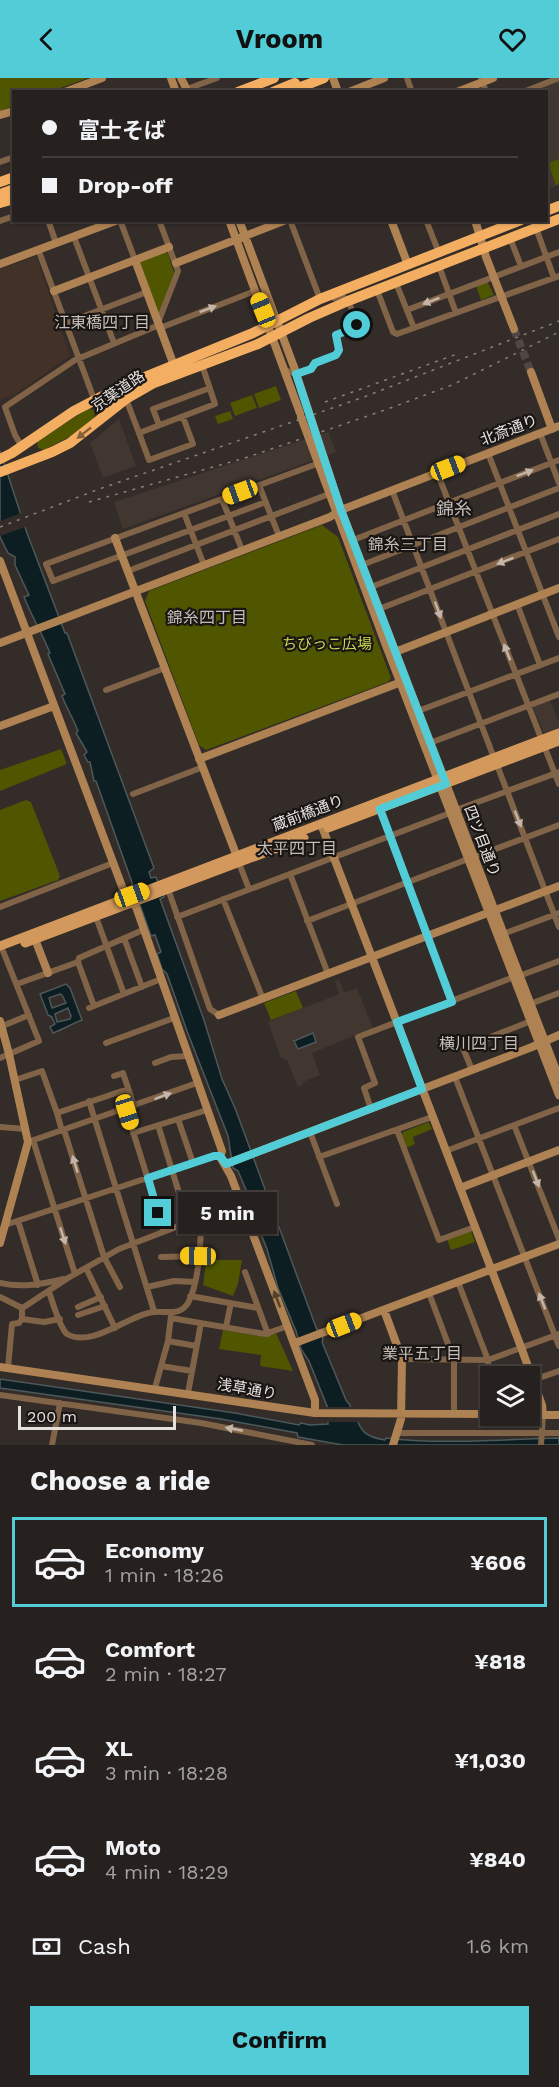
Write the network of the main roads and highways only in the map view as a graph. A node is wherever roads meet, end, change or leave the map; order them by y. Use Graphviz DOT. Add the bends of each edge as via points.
graph roads {
  1 [pos="274,78"];
  2 [pos="290,78"];
  3 [pos="309,78"];
  4 [pos="324,78"];
  5 [pos="247,90"];
  6 [pos="278,90"];
  7 [pos="293,90"];
  8 [pos="559,219"];
  9 [pos="516,222"];
  10 [pos="175,369"];
  11 [pos="94,399"];
  12 [pos="104,417"];
  13 [pos="26,444"];
  14 [pos="39,457"];
  15 [pos="2,458"];
  16 [pos="4,470"];
  17 [pos="559,733"];
  18 [pos="559,741"];
  19 [pos="543,743"];
  20 [pos="442,782"];
  21 [pos="322,827"];
  22 [pos="131,899"];
  23 [pos="34,937"];
  24 [pos="1,947"];
  1 -- 5 [label="highway"];
  2 -- 5 [label="highway"];
  3 -- 6 [label="highway"];
  4 -- 7 [label="highway"];
  8 -- 10 [label="highway, 京葉道路" via="348,301 309,318 279,339 202,365"];
  9 -- 10 [label="highway, 京葉道路" via="320,299"];
  10 -- 11 [label="highway, 京葉道路"];
  10 -- 12 [label="highway, 京葉道路"];
  11 -- 12 [label="highway"];
  11 -- 13 [label="highway, 京葉道路"];
  12 -- 14 [label="highway, 京葉道路, one-way" via="70,443"];
  13 -- 14 [label="highway"];
  13 -- 15 [label="highway, 京葉道路"];
  14 -- 16 [label="highway, 京葉道路"];
  17 -- 19 [label="main road, 蔵前橋通り"];
  18 -- 19 [label="main road, 蔵前橋通り"];
  19 -- 20 [label="main road, 蔵前橋通り"];
  20 -- 21 [label="main road, 蔵前橋通り"];
  20 -- 21 [label="main road, 蔵前橋通り" via="380,809"];
  21 -- 22 [label="main road, 蔵前橋通り"];
  22 -- 23 [label="main road, 蔵前橋通り"];
  22 -- 23 [label="main road, 蔵前橋通り" via="96,917"];
  23 -- 24 [label="main road, 蔵前橋通り"];
}
